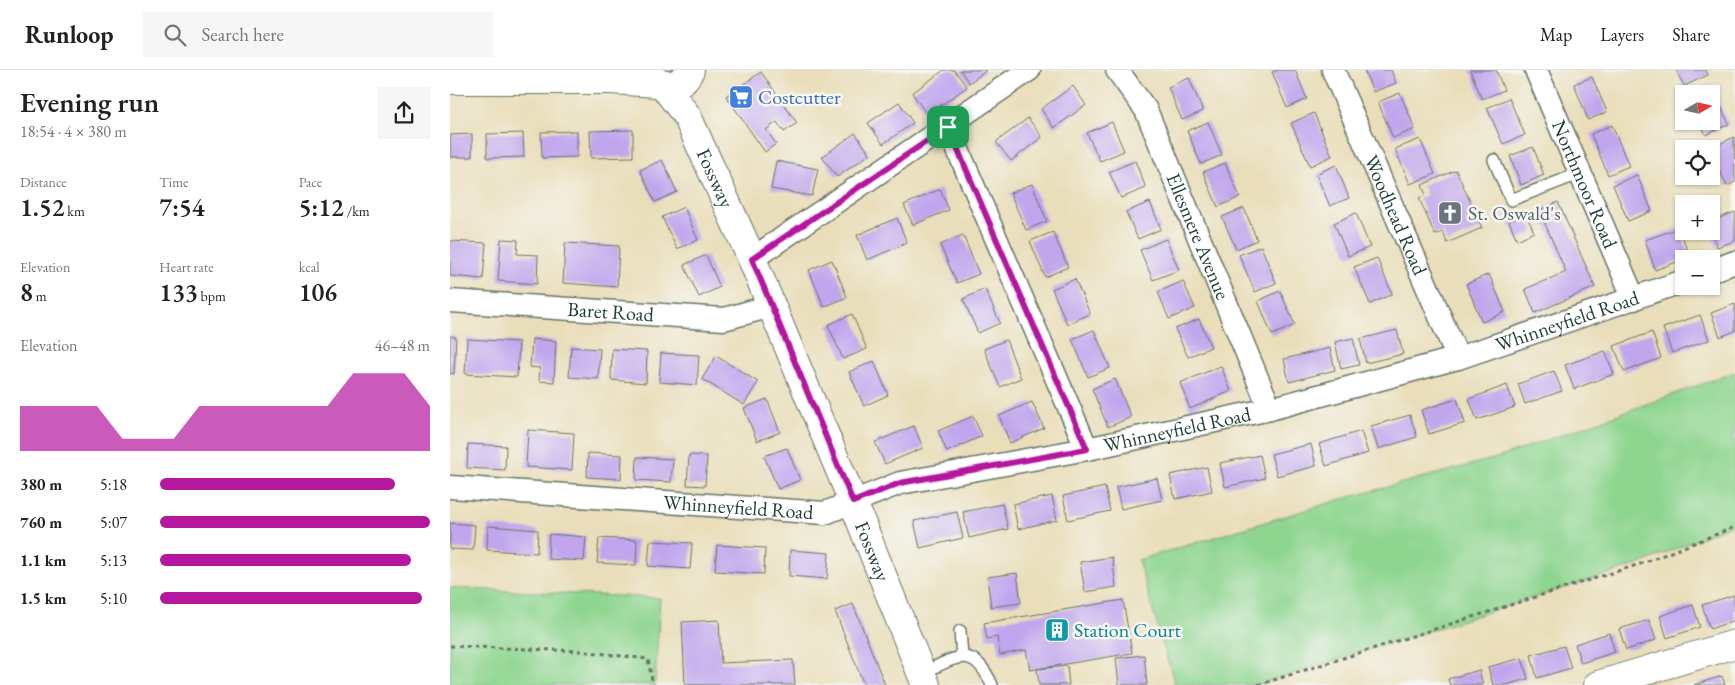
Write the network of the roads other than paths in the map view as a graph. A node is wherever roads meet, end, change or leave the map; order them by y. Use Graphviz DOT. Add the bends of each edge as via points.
graph roads {
  1 [pos="1028,70"];
  2 [pos="1117,70"];
  3 [pos="1333,70"];
  4 [pos="1536,70"];
  5 [pos="690,71"];
  6 [pos="618,75"];
  7 [pos="450,80"];
  8 [pos="656,80"];
  9 [pos="687,116"];
  10 [pos="948,127"];
  11 [pos="1494,160"];
  12 [pos="1581,173"];
  13 [pos="752,259"];
  14 [pos="1735,262"];
  15 [pos="1720,268"];
  16 [pos="1675,284"];
  17 [pos="1634,299"];
  18 [pos="450,301"];
  19 [pos="771,306"];
  20 [pos="1458,358"];
  21 [pos="1270,409"];
  22 [pos="1087,449"];
  23 [pos="450,487"];
  24 [pos="853,502"];
  25 [pos="960,631"];
  26 [pos="1735,644"];
  27 [pos="962,656"];
  28 [pos="924,679"];
  29 [pos="1610,683"];
  30 [pos="992,685"];
  1 -- 10 [label="street"];
  2 -- 21 [label="street, Ellesmere Avenue" via="1146,110"];
  3 -- 20 [label="street, Woodhead Road"];
  4 -- 12 [label="street, Northmoor Road"];
  5 -- 8 [label="main road" via="679,84"];
  5 -- 9 [label="main road, Fossway"];
  6 -- 7 [label="main road"];
  6 -- 8 [label="main road"];
  8 -- 9 [label="main road, Fossway"];
  9 -- 13 [label="main road, Fossway"];
  10 -- 13 [label="street"];
  10 -- 22 [label="street"];
  11 -- 12 [label="lane" via="1511,200"];
  12 -- 17 [label="street, Northmoor Road"];
  13 -- 19 [label="main road, Fossway"];
  14 -- 15 [label="street"];
  16 -- 17 [label="street, Whinneyfield Road"];
  17 -- 20 [label="street, Whinneyfield Road"];
  18 -- 19 [label="street, Baret Road" via="724,319"];
  19 -- 24 [label="main road, Fossway"];
  20 -- 21 [label="street, Whinneyfield Road"];
  21 -- 22 [label="street, Whinneyfield Road"];
  22 -- 24 [label="street, Whinneyfield Road" via="900,483"];
  23 -- 24 [label="street, Whinneyfield Road" via="826,512"];
  24 -- 28 [label="main road, Fossway"];
  25 -- 27 [label="lane"];
  26 -- 29 [label="main road"];
  27 -- 28 [label="lane"];
  27 -- 30 [label="lane" via="981,664"];
}
